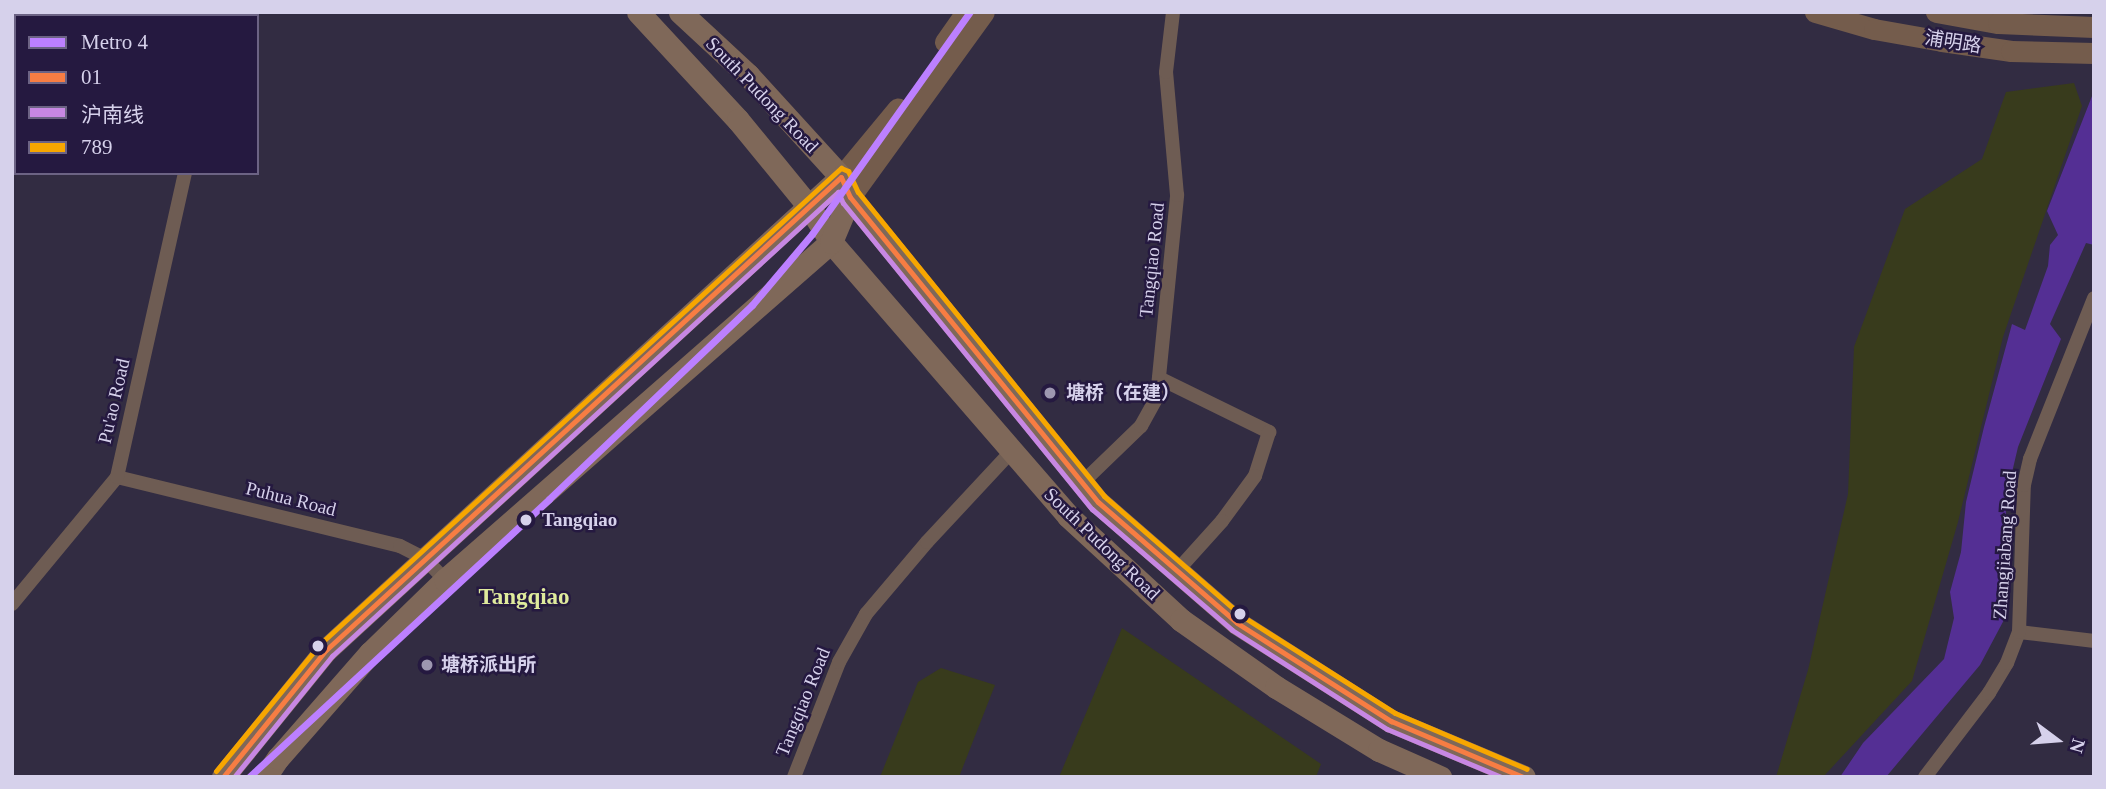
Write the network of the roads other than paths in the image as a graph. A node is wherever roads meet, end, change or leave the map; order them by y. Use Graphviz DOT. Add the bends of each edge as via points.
graph roads {
  1 [pos="638,12"];
  2 [pos="680,12"];
  3 [pos="966,12"];
  4 [pos="984,12"];
  5 [pos="1173,12"];
  6 [pos="1815,12"];
  7 [pos="1936,12"];
  8 [pos="2094,27"];
  9 [pos="2094,53"];
  10 [pos="185,175"];
  11 [pos="845,187"];
  12 [pos="810,208"];
  13 [pos="831,242"];
  14 [pos="2094,298"];
  15 [pos="1159,377"];
  16 [pos="1012,451"];
  17 [pos="117,477"];
  18 [pos="1082,483"];
  19 [pos="425,559"];
  20 [pos="1177,571"];
  21 [pos="445,580"];
  22 [pos="12,604"];
  23 [pos="2019,632"];
  24 [pos="2094,641"];
  25 [pos="223,777"];
  26 [pos="265,777"];
  27 [pos="794,777"];
  28 [pos="1440,777"];
  29 [pos="1524,777"];
  30 [pos="1925,777"];
  1 -- 12 [label="main road, South Pudong Road" via="738,120"];
  2 -- 11 [label="main road, South Pudong Road" via="748,75"];
  3 -- 11 [label="main road"];
  4 -- 11 [label="main road"];
  5 -- 15 [label="street, Tangqiao Road" via="1166,72 1177,195"];
  6 -- 9 [label="main road, 浦明路" via="1942,41 2011,51"];
  7 -- 8 [label="main road, 浦明路" via="2050,27"];
  10 -- 17 [label="street, Pu'ao Road"];
  11 -- 12 [label="main road"];
  11 -- 13 [label="main road"];
  11 -- 18 [label="main road, South Pudong Road"];
  12 -- 13 [label="main road, South Pudong Road"];
  12 -- 19 [label="main road"];
  13 -- 16 [label="main road, South Pudong Road"];
  13 -- 21 [label="main road"];
  14 -- 23 [label="street, Zhangjiabang Road" via="2024,485"];
  15 -- 18 [label="street, Tangqiao Road" via="1157,397 1141,426"];
  15 -- 20 [label="street" via="1269,432 1255,476"];
  16 -- 27 [label="street, Tangqiao Road" via="866,614 839,662"];
  16 -- 28 [label="main road, South Pudong Road" via="1068,516 1181,620 1276,687 1368,743"];
  17 -- 19 [label="street, Puhua Road" via="400,546"];
  17 -- 22 [label="street, Pu'ao Road"];
  18 -- 20 [label="main road, South Pudong Road"];
  19 -- 21 [label="street, Puhua Road"];
  19 -- 25 [label="main road" via="326,650"];
  20 -- 29 [label="main road, South Pudong Road" via="1237,623 1391,721"];
  21 -- 26 [label="main road" via="370,653"];
  23 -- 24 [label="street"];
  23 -- 30 [label="street, Zhangjiabang Road" via="1989,693"];
}
